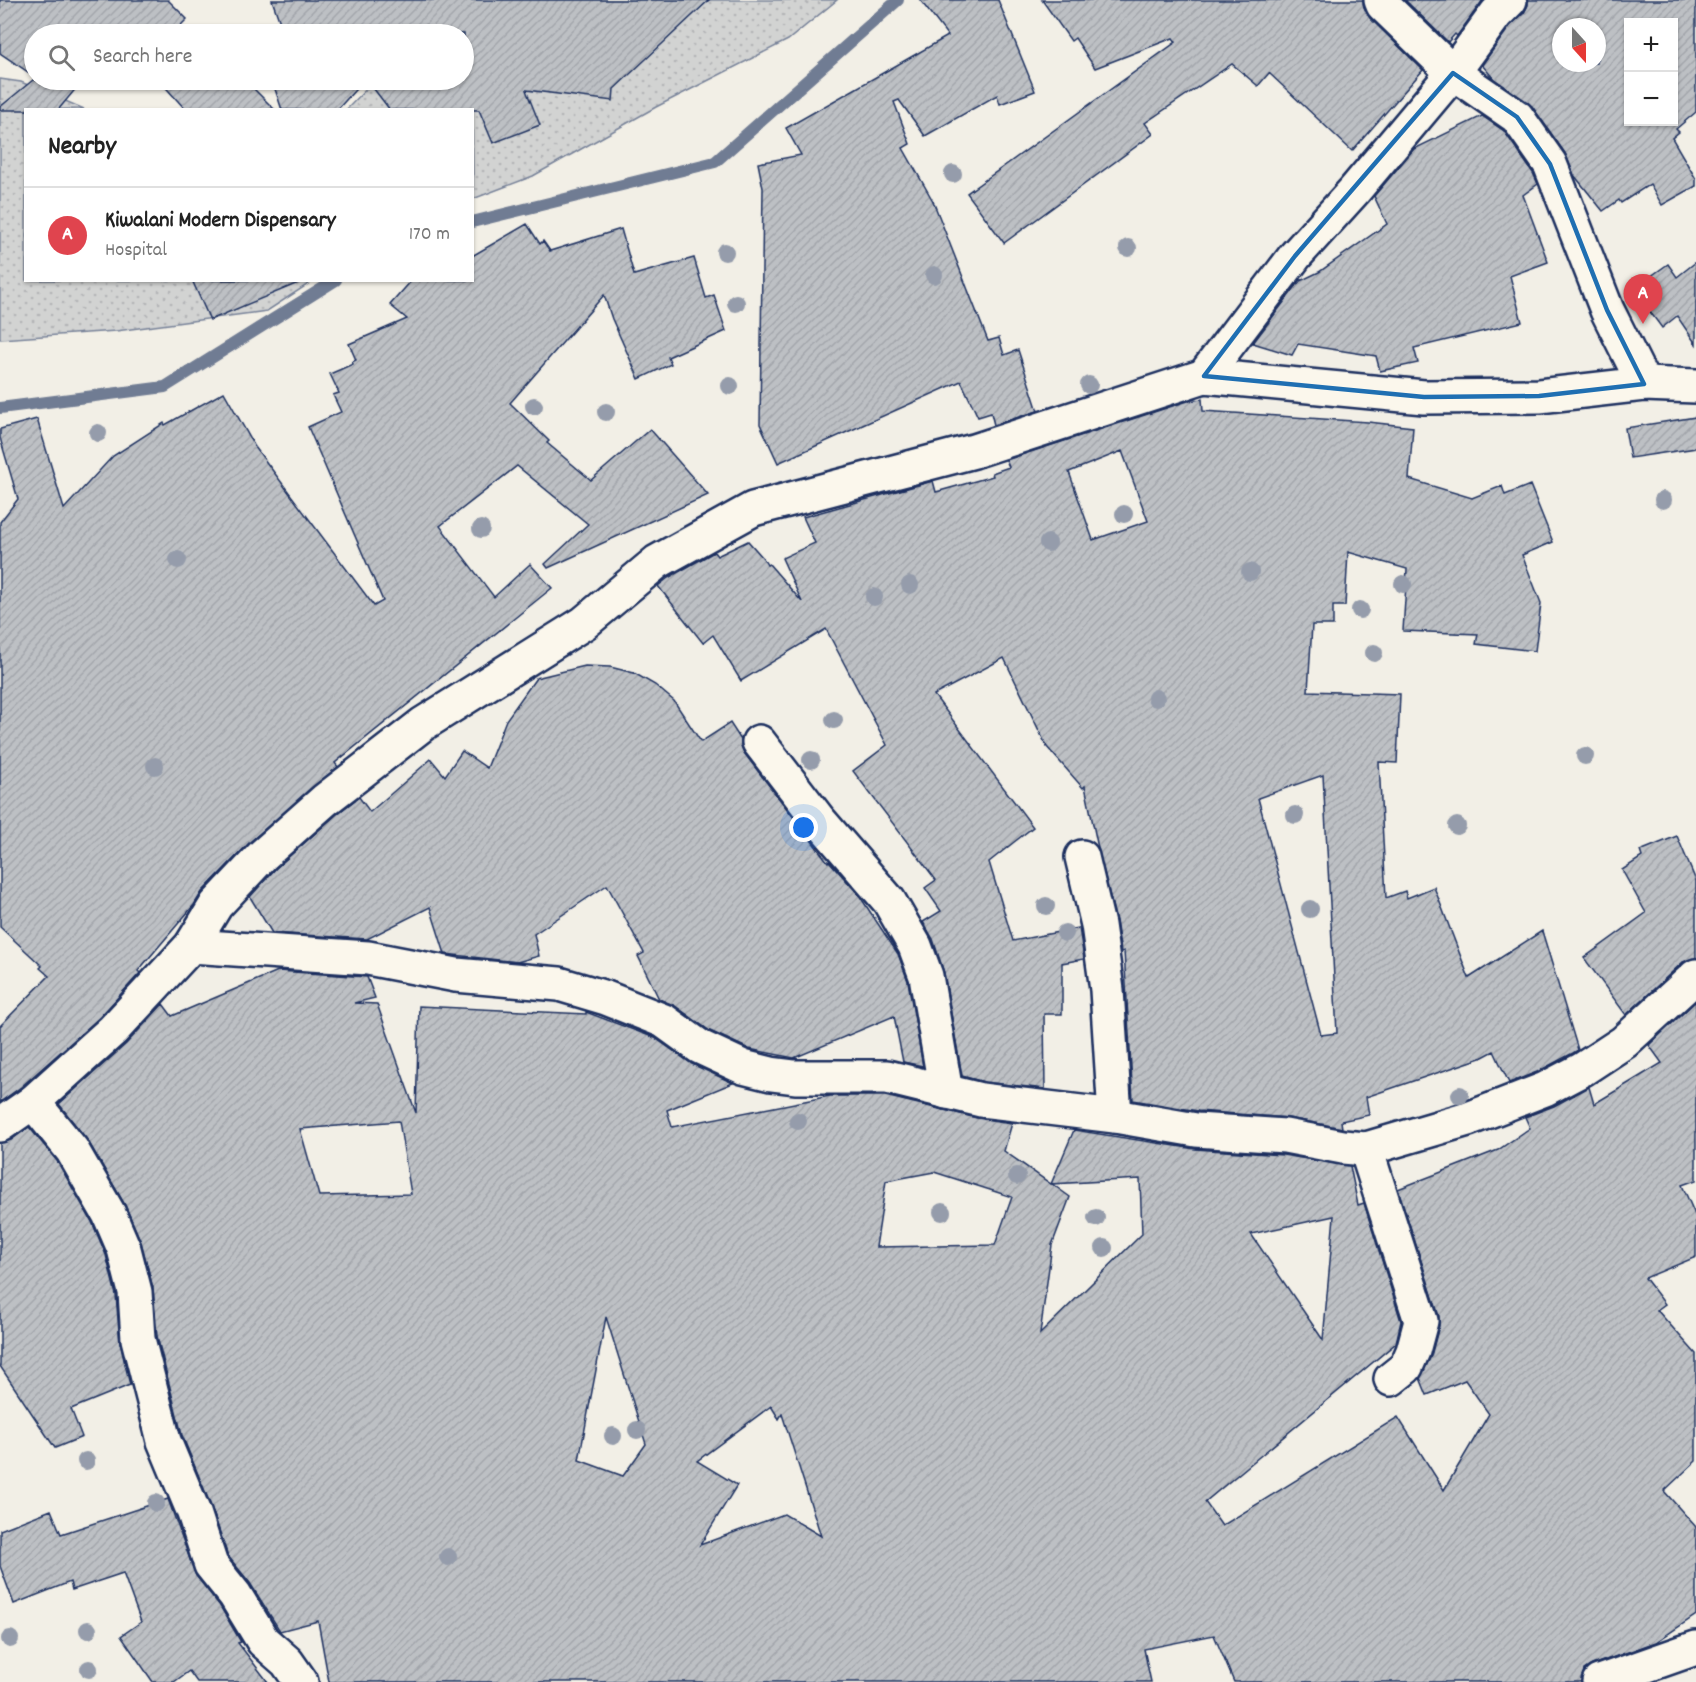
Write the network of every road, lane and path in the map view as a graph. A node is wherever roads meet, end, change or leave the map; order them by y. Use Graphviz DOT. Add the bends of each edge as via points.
graph roads {
  1 [pos="1381,0"];
  2 [pos="1510,0"];
  3 [pos="1453,74"];
  4 [pos="1204,376"];
  5 [pos="1644,384"];
  6 [pos="1696,386"];
  7 [pos="759,742"];
  8 [pos="1082,857"];
  9 [pos="191,945"];
  10 [pos="1696,976"];
  11 [pos="946,1092"];
  12 [pos="33,1102"];
  13 [pos="1115,1116"];
  14 [pos="0,1125"];
  15 [pos="1366,1149"];
  16 [pos="1391,1378"];
  17 [pos="1696,1648"];
  18 [pos="301,1682"];
  19 [pos="1599,1682"];
  1 -- 3 [label="street"];
  2 -- 3 [label="street"];
  3 -- 4 [label="street" via="1295,256"];
  3 -- 5 [label="street" via="1517,117 1550,164 1607,310"];
  4 -- 5 [label="street" via="1424,397 1539,396"];
  4 -- 9 [label="street" via="974,451 753,509 657,562 584,623 423,724 325,800 263,855 216,905"];
  5 -- 6 [label="street"];
  7 -- 11 [label="street" via="889,901 915,946 926,976"];
  8 -- 13 [label="street" via="1106,979"];
  9 -- 11 [label="street" via="368,957 456,975 559,984 664,1021 700,1047 744,1067 795,1077 886,1077"];
  9 -- 12 [label="street" via="113,1030"];
  10 -- 15 [label="street" via="1624,1042 1583,1070 1468,1119"];
  11 -- 13 [label="street"];
  12 -- 14 [label="street"];
  12 -- 18 [label="street" via="72,1150 124,1249 135,1292 138,1339 164,1441 211,1565 263,1641 287,1662"];
  13 -- 15 [label="street" via="1196,1130 1285,1136"];
  15 -- 16 [label="street" via="1421,1321 1406,1367"];
  17 -- 19 [label="street"];
}
